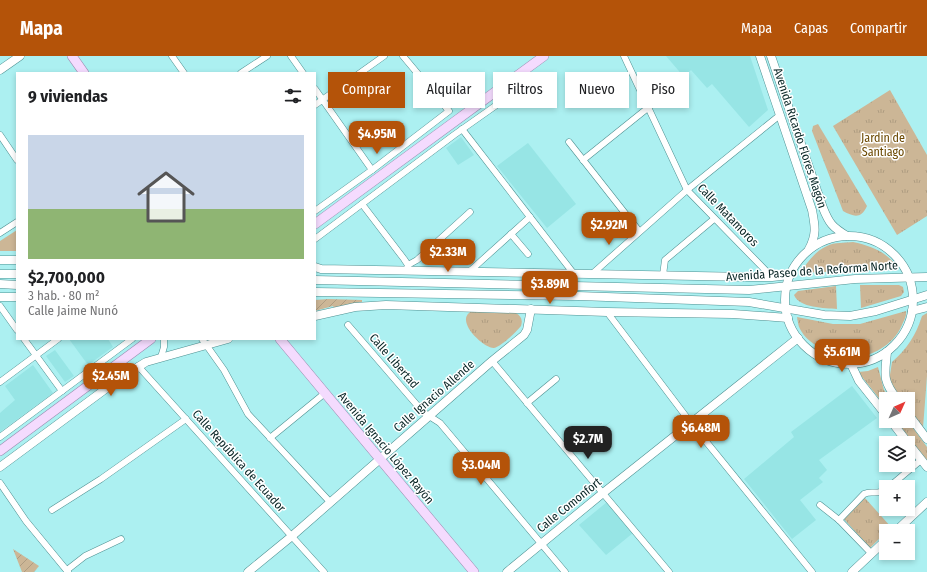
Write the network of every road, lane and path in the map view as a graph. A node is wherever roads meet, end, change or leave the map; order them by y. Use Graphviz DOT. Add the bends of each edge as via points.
graph roads {
  1 [pos="20,56"];
  2 [pos="72,56"];
  3 [pos="172,56"];
  4 [pos="267,56"];
  5 [pos="291,56"];
  6 [pos="384,56"];
  7 [pos="403,56"];
  8 [pos="544,56"];
  9 [pos="624,56"];
  10 [pos="760,56"];
  11 [pos="771,56"];
  12 [pos="0,70"];
  13 [pos="83,72"];
  14 [pos="183,72"];
  15 [pos="243,72"];
  16 [pos="302,72"];
  17 [pos="524,72"];
  18 [pos="637,83"];
  19 [pos="316,90"];
  20 [pos="493,94"];
  21 [pos="323,100"];
  22 [pos="316,104"];
  23 [pos="493,107"];
  24 [pos="648,108"];
  25 [pos="649,108"];
  26 [pos="780,115"];
  27 [pos="462,129"];
  28 [pos="0,135"];
  29 [pos="569,142"];
  30 [pos="16,159"];
  31 [pos="584,160"];
  32 [pos="372,170"];
  33 [pos="687,190"];
  34 [pos="362,204"];
  35 [pos="316,210"];
  36 [pos="470,212"];
  37 [pos="530,216"];
  38 [pos="714,219"];
  39 [pos="16,223"];
  40 [pos="316,223"];
  41 [pos="639,231"];
  42 [pos="0,233"];
  43 [pos="511,234"];
  44 [pos="846,236"];
  45 [pos="316,238"];
  46 [pos="808,250"];
  47 [pos="528,254"];
  48 [pos="0,260"];
  49 [pos="16,260"];
  50 [pos="316,267"];
  51 [pos="408,267"];
  52 [pos="470,271"];
  53 [pos="0,274"];
  54 [pos="16,274"];
  55 [pos="574,274"];
  56 [pos="592,274"];
  57 [pos="663,275"];
  58 [pos="790,275"];
  59 [pos="772,277"];
  60 [pos="909,277"];
  61 [pos="927,277"];
  62 [pos="316,280"];
  63 [pos="0,284"];
  64 [pos="16,285"];
  65 [pos="787,286"];
  66 [pos="316,292"];
  67 [pos="927,295"];
  68 [pos="0,297"];
  69 [pos="16,297"];
  70 [pos="914,298"];
  71 [pos="0,306"];
  72 [pos="927,307"];
  73 [pos="531,309"];
  74 [pos="786,309"];
  75 [pos="912,311"];
  76 [pos="607,312"];
  77 [pos="316,316"];
  78 [pos="788,318"];
  79 [pos="348,325"];
  80 [pos="16,329"];
  81 [pos="798,338"];
  82 [pos="25,340"];
  83 [pos="57,340"];
  84 [pos="131,340"];
  85 [pos="150,340"];
  86 [pos="164,340"];
  87 [pos="220,340"];
  88 [pos="281,340"];
  89 [pos="204,342"];
  90 [pos="887,352"];
  91 [pos="36,356"];
  92 [pos="160,357"];
  93 [pos="492,361"];
  94 [pos="851,364"];
  95 [pos="138,366"];
  96 [pos="556,379"];
  97 [pos="0,382"];
  98 [pos="62,391"];
  99 [pos="891,392"];
  100 [pos="325,393"];
  101 [pos="527,403"];
  102 [pos="879,406"];
  103 [pos="429,416"];
  104 [pos="186,419"];
  105 [pos="691,422"];
  106 [pos="915,423"];
  107 [pos="896,428"];
  108 [pos="903,436"];
  109 [pos="0,437"];
  110 [pos="270,438"];
  111 [pos="927,439"];
  112 [pos="0,452"];
  113 [pos="915,452"];
  114 [pos="380,459"];
  115 [pos="921,460"];
  116 [pos="0,467"];
  117 [pos="927,467"];
  118 [pos="897,480"];
  119 [pos="0,483"];
  120 [pos="603,492"];
  121 [pos="879,493"];
  122 [pos="330,502"];
  123 [pos="927,502"];
  124 [pos="820,505"];
  125 [pos="52,510"];
  126 [pos="839,520"];
  127 [pos="903,524"];
  128 [pos="292,536"];
  129 [pos="121,539"];
  130 [pos="541,543"];
  131 [pos="879,546"];
  132 [pos="871,553"];
  133 [pos="67,571"];
  134 [pos="248,572"];
  135 [pos="324,572"];
  136 [pos="474,572"];
  137 [pos="507,572"];
  138 [pos="565,572"];
  139 [pos="669,572"];
  140 [pos="812,572"];
  141 [pos="852,572"];
  1 -- 12 [label="street"];
  2 -- 13 [label="main road"];
  3 -- 14 [label="street"];
  4 -- 15 [label="street"];
  5 -- 16 [label="street"];
  6 -- 21 [label="street"];
  7 -- 32 [label="street" via="449,111"];
  8 -- 17 [label="main road"];
  9 -- 18 [label="street, Calle Matamoros"];
  10 -- 26 [label="street, Avenida Ricardo Flores Magón"];
  11 -- 44 [label="street, Avenida Ricardo Flores Magón" via="827,219 835,229"];
  19 -- 21 [label="street"];
  20 -- 40 [label="main road"];
  21 -- 22 [label="street"];
  21 -- 32 [label="street"];
  23 -- 27 [label="street"];
  24 -- 31 [label="street"];
  25 -- 33 [label="street, Calle Matamoros"];
  26 -- 33 [label="street"];
  26 -- 46 [label="street, Avenida Ricardo Flores Magón" via="812,210 815,232"];
  27 -- 34 [label="street"];
  27 -- 37 [label="street"];
  28 -- 30 [label="street"];
  29 -- 31 [label="street"];
  31 -- 41 [label="street"];
  32 -- 35 [label="street"];
  33 -- 38 [label="street, Calle Matamoros"];
  33 -- 41 [label="street"];
  34 -- 45 [label="street"];
  34 -- 51 [label="street"];
  36 -- 51 [label="street"];
  37 -- 43 [label="street"];
  37 -- 55 [label="street"];
  38 -- 57 [label="street" via="667,258"];
  38 -- 59 [label="street, Calle Matamoros"];
  39 -- 42 [label="street"];
  41 -- 56 [label="street"];
  43 -- 47 [label="street"];
  43 -- 52 [label="street"];
  44 -- 46 [label="street" via="826,240"];
  44 -- 60 [label="street" via="867,239 886,248 896,257"];
  46 -- 58 [label="street" via="796,263"];
  48 -- 49 [label="street"];
  50 -- 51 [label="street, Avenida Paseo de la Reforma Norte"];
  51 -- 52 [label="street, Avenida Paseo de la Reforma Norte"];
  52 -- 55 [label="street, Avenida Paseo de la Reforma Norte"];
  53 -- 54 [label="street"];
  55 -- 56 [label="street, Avenida Paseo de la Reforma Norte"];
  56 -- 57 [label="street, Avenida Paseo de la Reforma Norte"];
  57 -- 59 [label="street, Avenida Paseo de la Reforma Norte"];
  58 -- 59 [label="street, Avenida Paseo de la Reforma Norte"];
  58 -- 65 [label="street"];
  60 -- 61 [label="street, Avenida Paseo de la Reforma Norte"];
  60 -- 65 [label="street, Avenida Paseo de la Reforma Norte" via="847,279"];
  60 -- 70 [label="street"];
  62 -- 65 [label="street, Avenida Paseo de la Reforma Norte" via="749,290"];
  63 -- 64 [label="street"];
  65 -- 74 [label="street"];
  66 -- 74 [label="street, Avenida Paseo de la Reforma Norte" via="741,301"];
  67 -- 70 [label="street, Avenida Paseo de la Reforma Norte"];
  68 -- 69 [label="street"];
  70 -- 74 [label="street, Avenida Paseo de la Reforma Norte" via="876,311 850,316"];
  70 -- 75 [label="street"];
  71 -- 80 [label="street"];
  72 -- 75 [label="street"];
  73 -- 76 [label="street"];
  73 -- 77 [label="street" via="370,305"];
  73 -- 93 [label="street, Calle Ignacio Allende" via="524,335"];
  74 -- 78 [label="street"];
  75 -- 90 [label="street" via="899,342"];
  76 -- 78 [label="street" via="733,314"];
  76 -- 105 [label="street"];
  78 -- 81 [label="street"];
  79 -- 103 [label="street, Calle Libertad"];
  81 -- 94 [label="street" via="813,353 831,362"];
  81 -- 105 [label="street, Calle Comonfort"];
  82 -- 91 [label="street"];
  83 -- 91 [label="street"];
  84 -- 98 [label="street"];
  85 -- 112 [label="main road"];
  86 -- 92 [label="street"];
  87 -- 89 [label="street"];
  88 -- 100 [label="main road, Avenida Ignacio López Rayón"];
  89 -- 92 [label="street"];
  89 -- 110 [label="street" via="224,370 244,408"];
  90 -- 94 [label="street" via="870,361"];
  90 -- 99 [label="street" via="885,378"];
  91 -- 97 [label="street"];
  91 -- 98 [label="street"];
  92 -- 95 [label="street"];
  93 -- 101 [label="street"];
  93 -- 103 [label="street, Calle Ignacio Allende"];
  94 -- 102 [label="street" via="859,381"];
  95 -- 104 [label="street, Calle República de Ecuador"];
  95 -- 116 [label="street"];
  96 -- 101 [label="street"];
  98 -- 109 [label="street"];
  100 -- 110 [label="street"];
  100 -- 114 [label="main road, Avenida Ignacio López Rayón"];
  101 -- 120 [label="street"];
  103 -- 114 [label="street, Calle Ignacio Allende"];
  103 -- 130 [label="street, Calle Libertad" via="440,423"];
  104 -- 125 [label="street"];
  104 -- 128 [label="street, Calle República de Ecuador"];
  105 -- 120 [label="street, Calle Comonfort"];
  105 -- 140 [label="street"];
  106 -- 111 [label="street"];
  107 -- 108 [label="street"];
  110 -- 122 [label="street"];
  113 -- 115 [label="street"];
  114 -- 122 [label="street, Calle Ignacio Allende"];
  114 -- 136 [label="main road, Avenida Ignacio López Rayón"];
  115 -- 117 [label="street"];
  115 -- 118 [label="street"];
  119 -- 133 [label="street" via="26,521"];
  120 -- 130 [label="street, Calle Comonfort"];
  120 -- 139 [label="street"];
  121 -- 126 [label="street" via="864,494"];
  122 -- 128 [label="street, Calle Ignacio Allende"];
  123 -- 127 [label="street"];
  124 -- 126 [label="street"];
  126 -- 132 [label="street"];
  128 -- 134 [label="street, Calle Ignacio Allende"];
  128 -- 135 [label="street, Calle República de Ecuador"];
  129 -- 133 [label="street" via="85,556"];
  130 -- 137 [label="street, Calle Comonfort"];
  130 -- 138 [label="street, Calle Libertad"];
  131 -- 132 [label="street"];
  132 -- 141 [label="street"];
}
